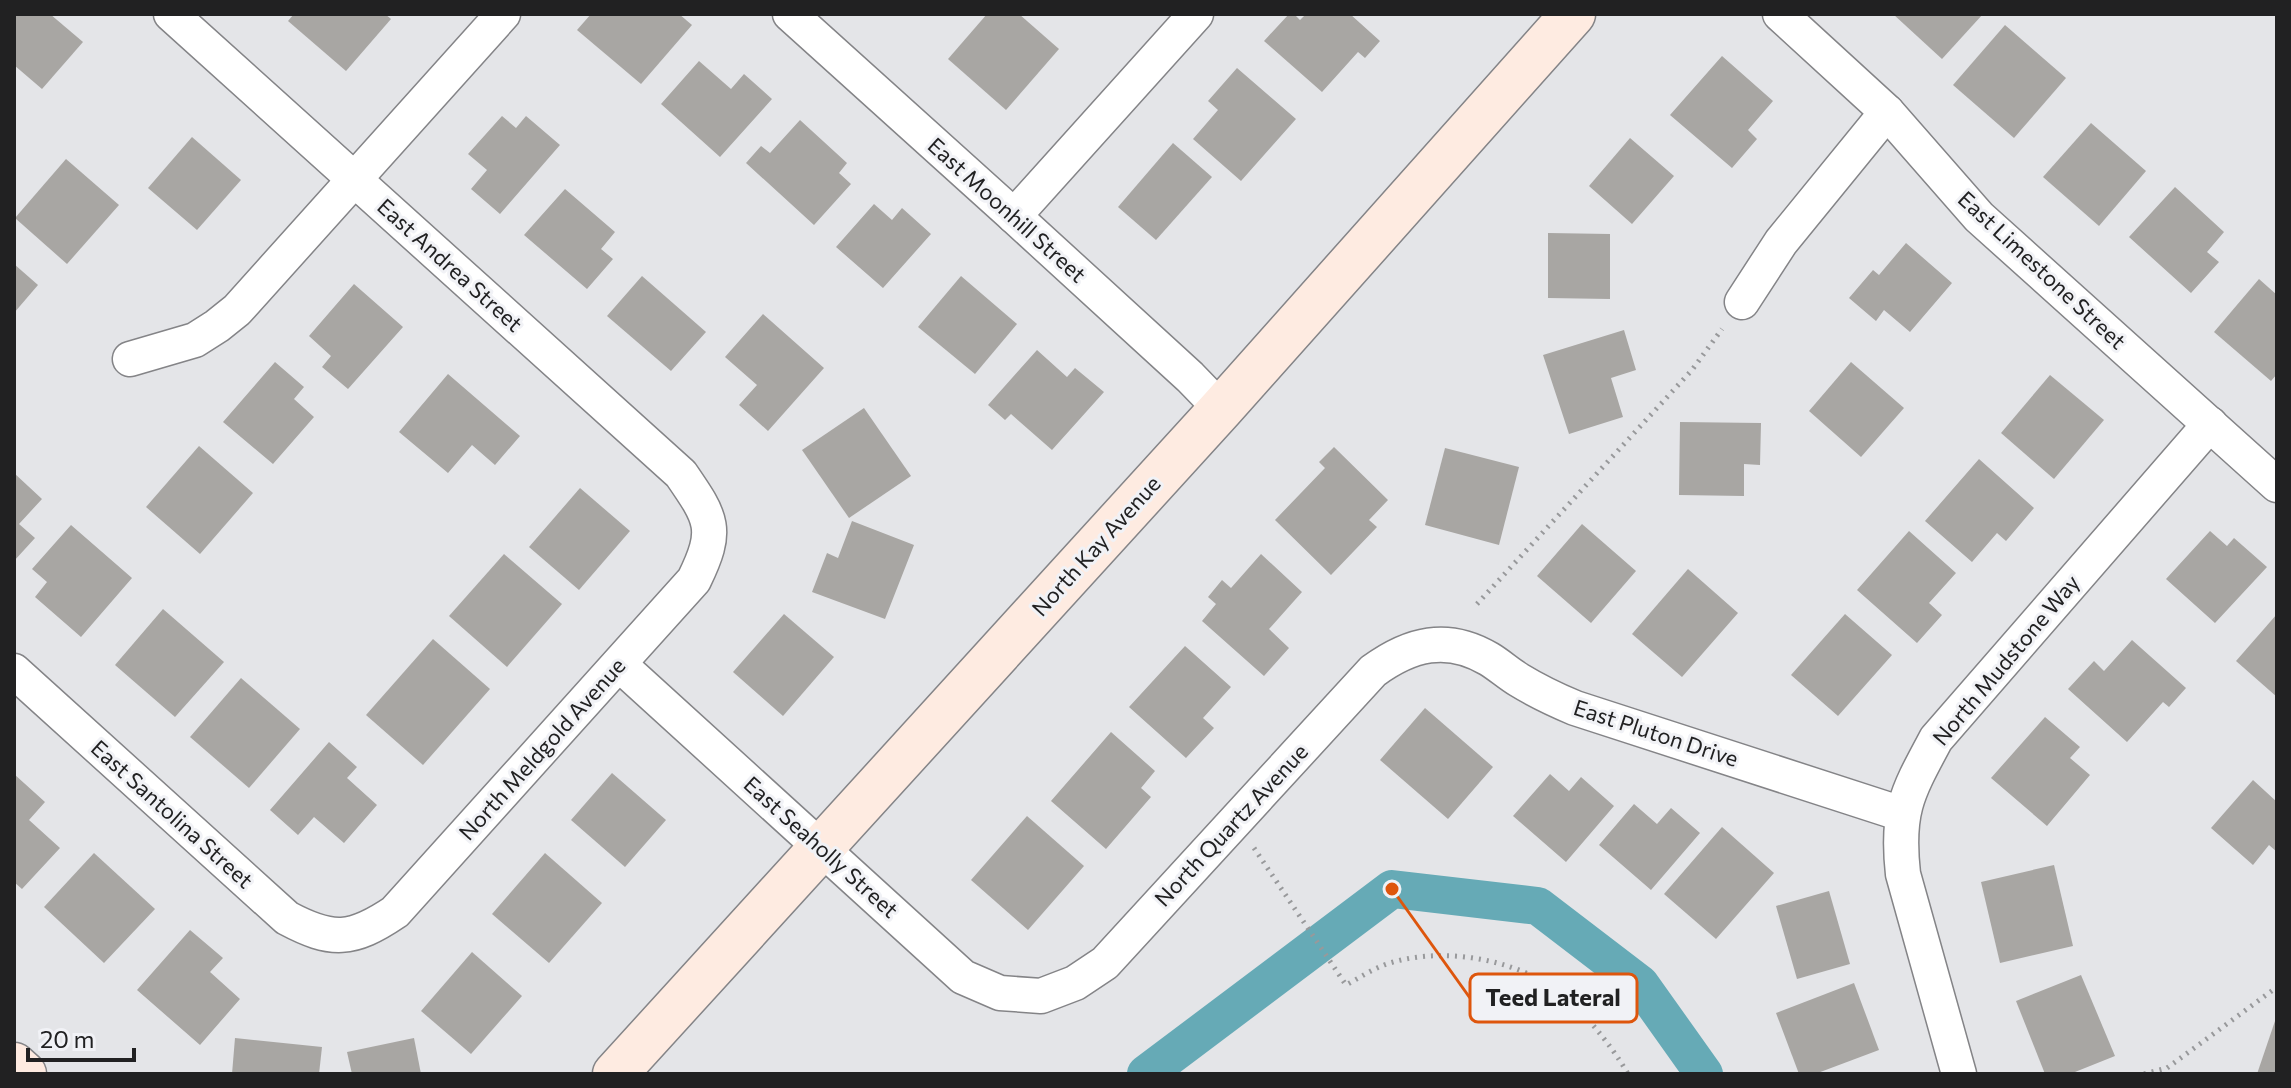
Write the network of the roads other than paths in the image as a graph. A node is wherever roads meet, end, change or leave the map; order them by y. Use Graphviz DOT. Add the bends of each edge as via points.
graph roads {
  1 [pos="171,14"];
  2 [pos="503,14"];
  3 [pos="790,14"];
  4 [pos="1196,14"];
  5 [pos="1573,14"];
  6 [pos="1780,14"];
  7 [pos="1887,112"];
  8 [pos="354,180"];
  9 [pos="1014,216"];
  10 [pos="1742,302"];
  11 [pos="130,359"];
  12 [pos="1221,409"];
  13 [pos="2210,424"];
  14 [pos="2277,485"];
  15 [pos="711,529"];
  16 [pos="1417,647"];
  17 [pos="619,664"];
  18 [pos="14,671"];
  19 [pos="1902,814"];
  20 [pos="821,848"];
  21 [pos="341,936"];
  22 [pos="1041,996"];
  23 [pos="14,1065"];
  24 [pos="24,1074"];
  25 [pos="615,1074"];
  26 [pos="1959,1074"];
  1 -- 8 [label="street, East Andrea Street"];
  2 -- 8 [label="street"];
  3 -- 9 [label="street, East Moonhill Street"];
  4 -- 9 [label="street"];
  5 -- 12 [label="street, North Kay Avenue"];
  6 -- 7 [label="street, East Limestone Street"];
  7 -- 10 [label="street" via="1781,242"];
  7 -- 13 [label="street, East Limestone Street" via="1979,217"];
  8 -- 11 [label="street" via="217,326 195,340"];
  8 -- 15 [label="street, East Andrea Street" via="681,474"];
  9 -- 12 [label="street, East Moonhill Street"];
  12 -- 20 [label="street, North Kay Avenue"];
  13 -- 14 [label="street, East Limestone Street"];
  13 -- 19 [label="street, North Mudstone Way" via="1936,739"];
  15 -- 17 [label="street, North Meldgold Avenue" via="694,580"];
  16 -- 19 [label="street, East Pluton Drive" via="1462,648 1575,708"];
  16 -- 22 [label="street, North Quartz Avenue" via="1373,671 1105,963 1075,983"];
  17 -- 20 [label="street, East Seaholly Street"];
  17 -- 21 [label="street, North Meldgold Avenue" via="395,912 370,929"];
  18 -- 21 [label="street, East Santolina Street" via="287,918 312,931"];
  19 -- 26 [label="street, North Mudstone Way" via="1903,874"];
  20 -- 22 [label="street, East Seaholly Street" via="963,977 1000,993"];
  20 -- 25 [label="street, North Kay Avenue"];
  23 -- 24 [label="street"];
}
